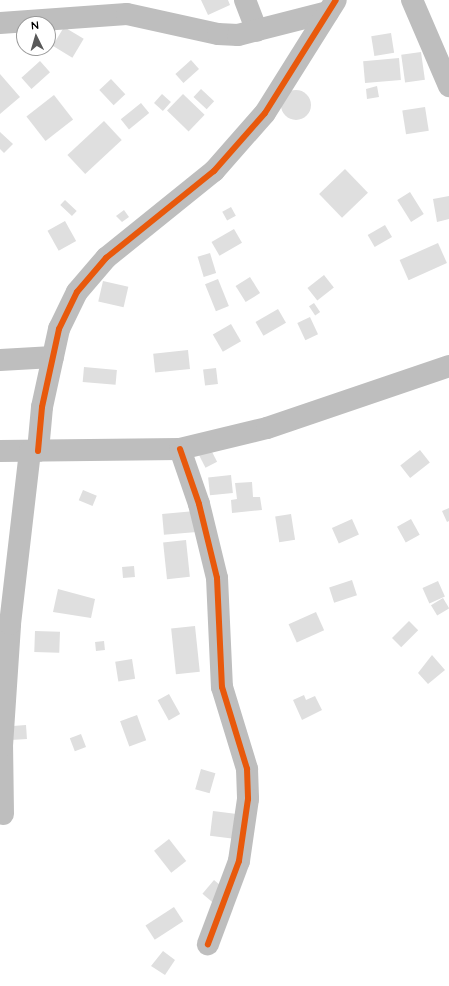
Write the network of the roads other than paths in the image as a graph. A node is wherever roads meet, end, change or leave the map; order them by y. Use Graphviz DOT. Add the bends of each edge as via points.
graph roads {
  1 [pos="245,0"];
  2 [pos="412,0"];
  3 [pos="332,6"];
  4 [pos="0,23"];
  5 [pos="257,31"];
  6 [pos="449,86"];
  7 [pos="53,357"];
  8 [pos="0,360"];
  9 [pos="449,366"];
  10 [pos="180,450"];
  11 [pos="0,451"];
  12 [pos="34,451"];
  13 [pos="3,814"];
  14 [pos="208,944"];
  1 -- 5 [label="street"];
  2 -- 6 [label="street"];
  3 -- 5 [label="street"];
  3 -- 7 [label="street" via="265,113 214,171 106,258 77,292 59,329"];
  4 -- 5 [label="street" via="127,14 218,34"];
  7 -- 8 [label="street"];
  7 -- 12 [label="street"];
  9 -- 10 [label="street" via="267,428"];
  10 -- 12 [label="street"];
  10 -- 14 [label="street" via="199,504 217,578 222,687 247,769 248,799 239,862"];
  11 -- 12 [label="street"];
  12 -- 13 [label="street" via="10,624 2,746"];
}
